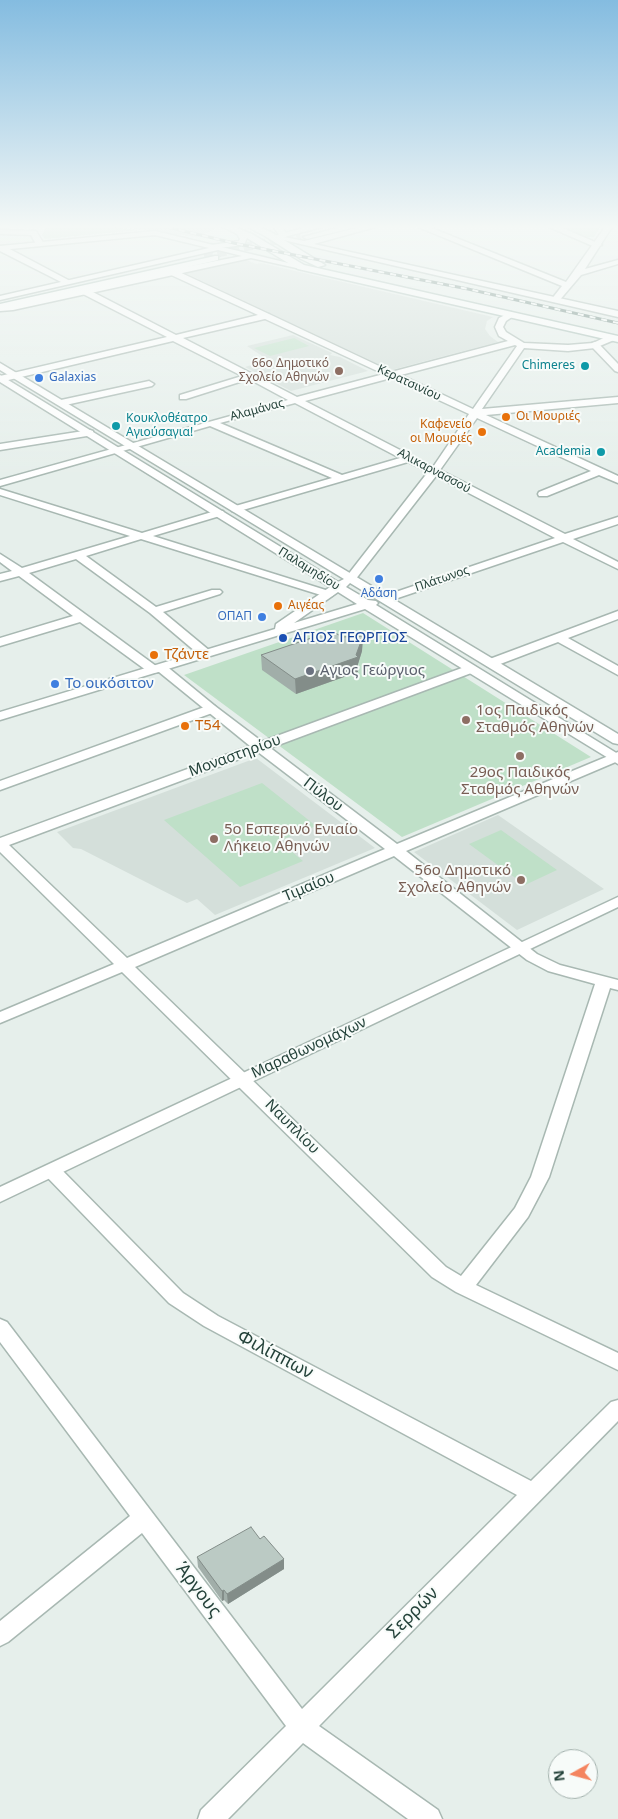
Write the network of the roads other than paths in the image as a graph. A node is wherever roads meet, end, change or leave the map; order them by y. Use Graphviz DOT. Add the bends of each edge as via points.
graph roads {
  1 [pos="124,312"];
  2 [pos="257,312"];
  3 [pos="497,312"];
  4 [pos="533,312"];
  5 [pos="511,315"];
  6 [pos="266,316"];
  7 [pos="618,331"];
  8 [pos="173,337"];
  9 [pos="614,338"];
  10 [pos="518,343"];
  11 [pos="595,345"];
  12 [pos="0,366"];
  13 [pos="618,369"];
  14 [pos="391,374"];
  15 [pos="16,375"];
  16 [pos="250,376"];
  17 [pos="0,379"];
  18 [pos="149,384"];
  19 [pos="183,397"];
  20 [pos="296,400"];
  21 [pos="618,400"];
  22 [pos="61,403"];
  23 [pos="475,413"];
  24 [pos="211,423"];
  25 [pos="90,433"];
  26 [pos="131,445"];
  27 [pos="0,447"];
  28 [pos="116,450"];
  29 [pos="411,458"];
  30 [pos="434,472"];
  31 [pos="600,472"];
  32 [pos="341,478"];
  33 [pos="618,480"];
  34 [pos="0,483"];
  35 [pos="0,492"];
  36 [pos="543,494"];
  37 [pos="236,509"];
  38 [pos="219,513"];
  39 [pos="618,520"];
  40 [pos="143,537"];
  41 [pos="564,538"];
  42 [pos="78,555"];
  43 [pos="0,557"];
  44 [pos="618,566"];
  45 [pos="20,572"];
  46 [pos="0,578"];
  47 [pos="351,578"];
  48 [pos="338,587"];
  49 [pos="216,592"];
  50 [pos="328,594"];
  51 [pos="385,599"];
  52 [pos="366,604"];
  53 [pos="154,611"];
  54 [pos="618,615"];
  55 [pos="83,617"];
  56 [pos="266,636"];
  57 [pos="560,638"];
  58 [pos="0,642"];
  59 [pos="206,654"];
  60 [pos="491,663"];
  61 [pos="158,669"];
  62 [pos="470,669"];
  63 [pos="618,670"];
  64 [pos="210,709"];
  65 [pos="0,716"];
  66 [pos="618,740"];
  67 [pos="260,747"];
  68 [pos="617,758"];
  69 [pos="0,786"];
  70 [pos="0,843"];
  71 [pos="396,850"];
  72 [pos="618,901"];
  73 [pos="521,948"];
  74 [pos="125,965"];
  75 [pos="611,984"];
  76 [pos="0,1018"];
  77 [pos="244,1080"];
  78 [pos="52,1171"];
  79 [pos="0,1195"];
  80 [pos="463,1287"];
  81 [pos="3,1338"];
  82 [pos="618,1362"];
  83 [pos="618,1408"];
  84 [pos="533,1492"];
  85 [pos="144,1518"];
  86 [pos="0,1635"];
  87 [pos="301,1726"];
  88 [pos="210,1819"];
  89 [pos="430,1819"];
  1 -- 8 [label="street, Αλικαρνασσού"];
  2 -- 6 [label="street, Κερατσινίου"];
  3 -- 5 [label="street"];
  4 -- 7 [label="street"];
  5 -- 9 [label="street"];
  5 -- 10 [label="street" via="502,320 499,327 502,334"];
  6 -- 8 [label="street"];
  6 -- 14 [label="street, Κερατσινίου"];
  8 -- 15 [label="street"];
  8 -- 16 [label="street, Αλικαρνασσού"];
  9 -- 11 [label="street"];
  10 -- 11 [label="street" via="545,348"];
  10 -- 14 [label="street, Αλαμάνας"];
  10 -- 23 [label="street, Πλάτωνος"];
  11 -- 13 [label="street"];
  12 -- 15 [label="street, Παλαμηδίου"];
  14 -- 20 [label="street, Αλαμάνας"];
  14 -- 23 [label="street, Κερατσινίου"];
  15 -- 17 [label="street"];
  15 -- 22 [label="street, Παλαμηδίου"];
  16 -- 19 [label="street"];
  16 -- 20 [label="street, Αλικαρνασσού"];
  17 -- 25 [label="street, Παλαμηδίου"];
  18 -- 22 [label="street"];
  20 -- 24 [label="street, Αλαμάνας"];
  20 -- 29 [label="street, Αλικαρνασσού"];
  21 -- 23 [label="street"];
  22 -- 26 [label="street, Παλαμηδίου"];
  23 -- 30 [label="street, Πλάτωνος"];
  23 -- 31 [label="street, Κερατσινίου"];
  24 -- 26 [label="street, Αλαμάνας"];
  24 -- 32 [label="street"];
  25 -- 27 [label="street"];
  25 -- 28 [label="street, Παλαμηδίου"];
  26 -- 28 [label="street, Αλαμάνας"];
  26 -- 37 [label="street, Παλαμηδίου"];
  28 -- 34 [label="street, Αλαμάνας"];
  28 -- 38 [label="street, Παλαμηδίου"];
  29 -- 30 [label="street, Αλικαρνασσού"];
  29 -- 32 [label="street"];
  30 -- 41 [label="street, Αλικαρνασσού"];
  30 -- 47 [label="street, Πλάτωνος"];
  31 -- 33 [label="street, Κερατσινίου"];
  31 -- 36 [label="street"];
  32 -- 37 [label="street"];
  35 -- 40 [label="street"];
  37 -- 47 [label="street, Παλαμηδίου"];
  38 -- 40 [label="street"];
  38 -- 48 [label="street, Παλαμηδίου"];
  39 -- 41 [label="street, Πλάτωνος"];
  40 -- 42 [label="street"];
  40 -- 50 [label="street"];
  41 -- 44 [label="street, Αλικαρνασσού"];
  41 -- 51 [label="street, Πλάτωνος"];
  42 -- 45 [label="street"];
  42 -- 53 [label="street"];
  43 -- 45 [label="street, Πύλου"];
  45 -- 46 [label="street"];
  45 -- 55 [label="street, Πύλου"];
  47 -- 48 [label="street, Πλάτωνος"];
  47 -- 51 [label="street, Παλαμηδίου"];
  48 -- 50 [label="street, Πλάτωνος"];
  48 -- 52 [label="street, Παλαμηδίου"];
  49 -- 53 [label="street"];
  50 -- 56 [label="street, Πλάτωνος"];
  51 -- 52 [label="street, Πλάτωνος"];
  51 -- 60 [label="street, Παλαμηδίου"];
  52 -- 56 [label="street, Πλάτωνος"];
  52 -- 62 [label="street, Παλαμηδίου"];
  53 -- 59 [label="street"];
  54 -- 57 [label="street"];
  55 -- 58 [label="street"];
  55 -- 61 [label="street, Πύλου"];
  56 -- 59 [label="street, Πλάτωνος"];
  57 -- 60 [label="street"];
  57 -- 63 [label="street"];
  59 -- 61 [label="street, Πλάτωνος"];
  60 -- 66 [label="street, Παλαμηδίου"];
  61 -- 64 [label="street, Πύλου"];
  61 -- 65 [label="street, Πλάτωνος"];
  62 -- 67 [label="street, Μοναστηρίου"];
  62 -- 68 [label="street, Παλαμηδίου"];
  64 -- 67 [label="street, Πύλου"];
  64 -- 69 [label="street"];
  67 -- 70 [label="street, Μοναστηρίου"];
  67 -- 71 [label="street, Πύλου"];
  68 -- 71 [label="street, Τιμαίου"];
  70 -- 74 [label="street, Ναυπλίου"];
  71 -- 73 [label="street, Πύλου"];
  71 -- 74 [label="street, Τιμαίου"];
  72 -- 73 [label="street, Μαραθωνομάχων"];
  73 -- 75 [label="street, Πύλου" via="546,966"];
  73 -- 77 [label="street, Μαραθωνομάχων"];
  74 -- 76 [label="street, Τιμαίου"];
  74 -- 77 [label="street, Ναυπλίου"];
  75 -- 80 [label="street" via="540,1177 522,1212"];
  77 -- 78 [label="street, Μαραθωνομάχων"];
  77 -- 80 [label="street, Ναυπλίου" via="439,1272"];
  78 -- 79 [label="street, Μαραθωνομάχων"];
  78 -- 84 [label="street, Φιλίππων" via="176,1298 220,1325"];
  80 -- 82 [label="street, Ναυπλίου"];
  81 -- 85 [label="street, Άργους"];
  83 -- 84 [label="street, Σερρών"];
  84 -- 87 [label="street, Σερρών"];
  85 -- 86 [label="street"];
  85 -- 87 [label="street, Άργους"];
  87 -- 88 [label="street, Σερρών"];
  87 -- 89 [label="street, Άργους"];
}
